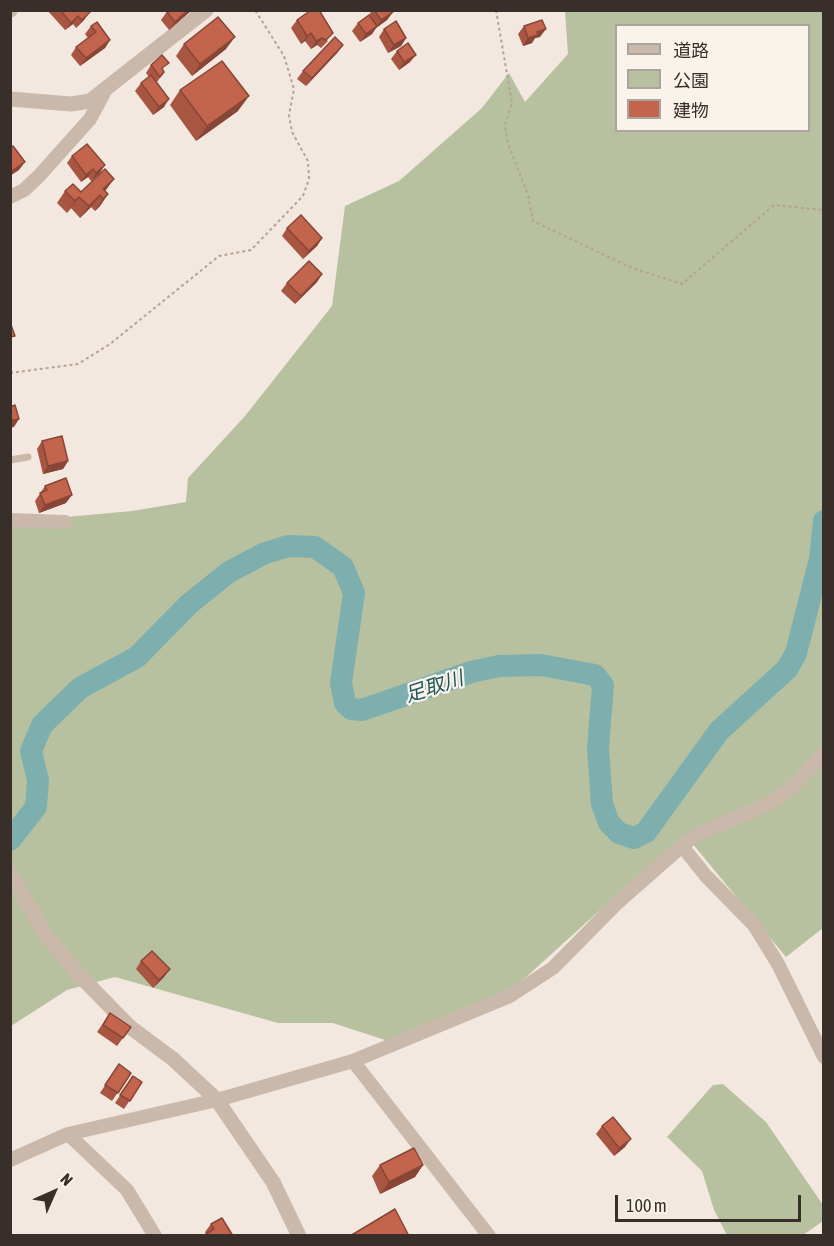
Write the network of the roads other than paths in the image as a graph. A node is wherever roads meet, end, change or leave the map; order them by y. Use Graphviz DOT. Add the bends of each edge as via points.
graph roads {
  1 [pos="206,10"];
  2 [pos="104,93"];
  3 [pos="10,99"];
  4 [pos="10,196"];
  5 [pos="28,457"];
  6 [pos="10,460"];
  7 [pos="10,520"];
  8 [pos="65,522"];
  9 [pos="824,753"];
  10 [pos="682,846"];
  11 [pos="12,874"];
  12 [pos="824,1056"];
  13 [pos="353,1060"];
  14 [pos="217,1100"];
  15 [pos="68,1134"];
  16 [pos="10,1160"];
  17 [pos="155,1236"];
  18 [pos="299,1236"];
  19 [pos="489,1236"];
  1 -- 2 [label="street"];
  2 -- 3 [label="street" via="90,101 72,104"];
  2 -- 4 [label="street" via="90,119 38,177"];
  5 -- 6 [label="lane"];
  7 -- 8 [label="street"];
  9 -- 10 [label="street" via="794,787 769,804 696,835"];
  10 -- 12 [label="street" via="754,925"];
  10 -- 13 [label="street" via="615,905 553,968 510,996"];
  11 -- 14 [label="street" via="43,931 79,975 130,1027 173,1059"];
  13 -- 14 [label="street"];
  13 -- 19 [label="street"];
  14 -- 15 [label="street"];
  14 -- 18 [label="street" via="273,1182"];
  15 -- 16 [label="street"];
  15 -- 17 [label="street" via="127,1191"];
}
